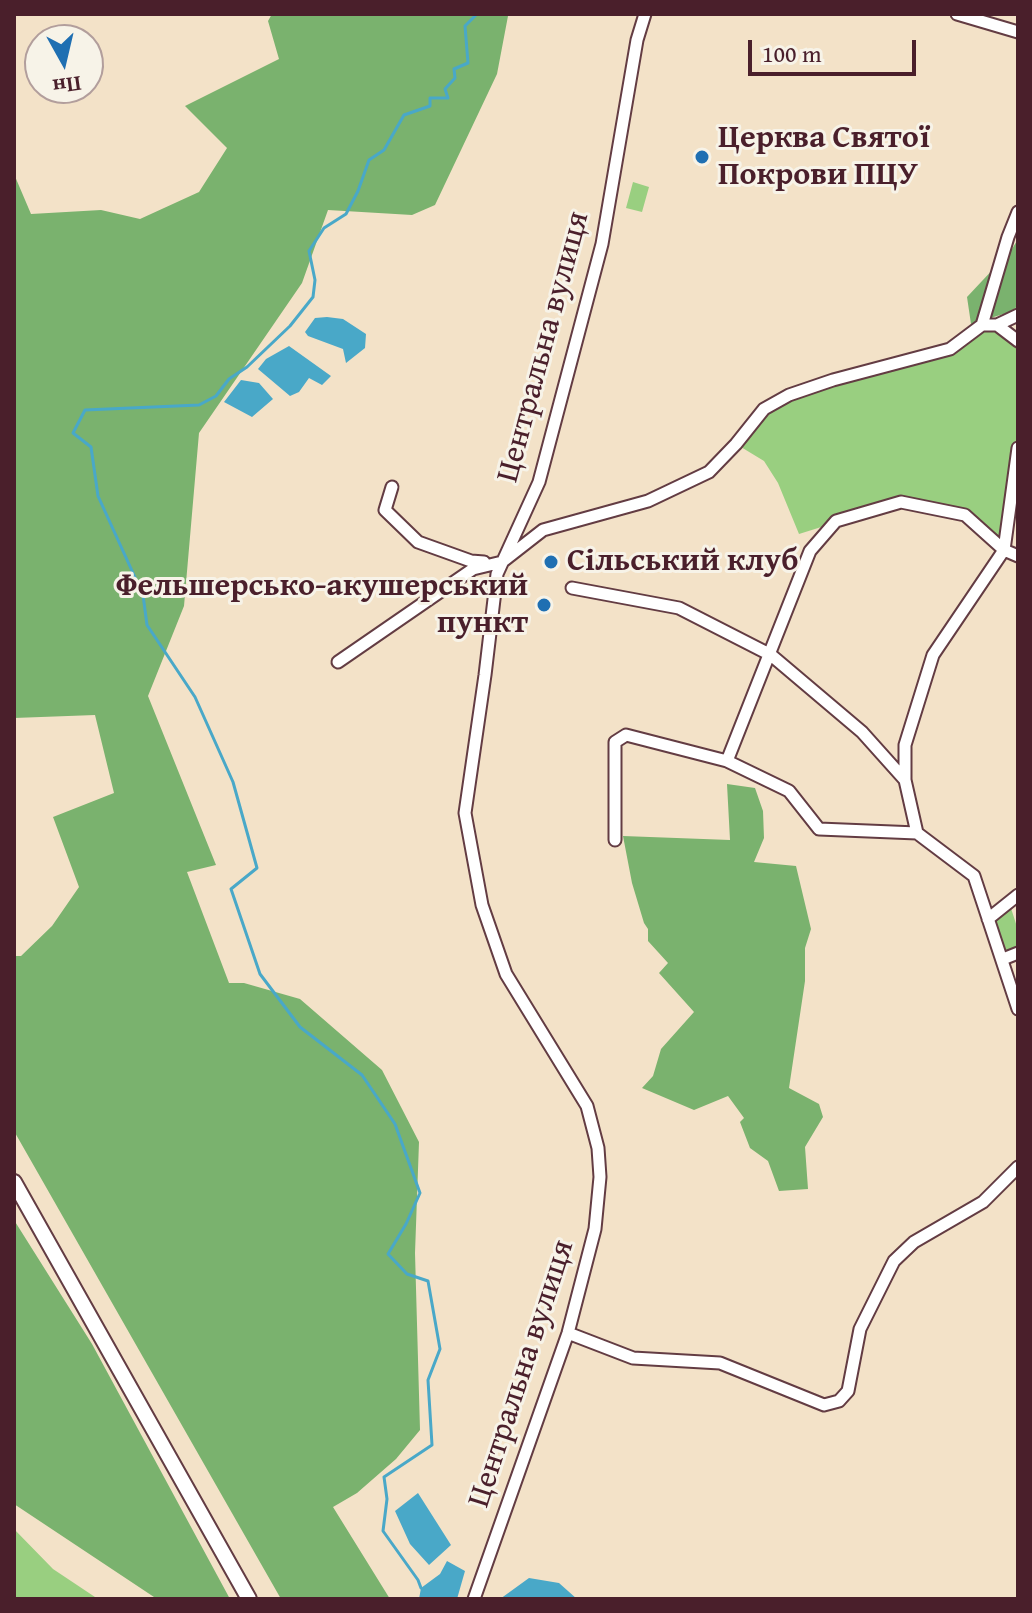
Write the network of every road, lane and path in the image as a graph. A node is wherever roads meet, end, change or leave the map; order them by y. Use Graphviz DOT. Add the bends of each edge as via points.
graph roads {
  1 [pos="645,14"];
  2 [pos="957,14"];
  3 [pos="1018,32"];
  4 [pos="1018,212"];
  5 [pos="1018,315"];
  6 [pos="982,325"];
  7 [pos="997,325"];
  8 [pos="1018,341"];
  9 [pos="1018,448"];
  10 [pos="392,487"];
  11 [pos="1004,550"];
  12 [pos="1018,556"];
  13 [pos="502,562"];
  14 [pos="572,588"];
  15 [pos="771,655"];
  16 [pos="338,662"];
  17 [pos="727,761"];
  18 [pos="905,780"];
  19 [pos="917,833"];
  20 [pos="615,840"];
  21 [pos="1018,895"];
  22 [pos="988,919"];
  23 [pos="1018,953"];
  24 [pos="1003,959"];
  25 [pos="1018,1009"];
  26 [pos="1018,1167"];
  27 [pos="14,1182"];
  28 [pos="568,1333"];
  29 [pos="249,1599"];
  30 [pos="474,1599"];
  1 -- 13 [label="street, Центральна вулиця" via="602,244 539,482"];
  2 -- 3 [label="street"];
  4 -- 6 [label="street"];
  5 -- 7 [label="street"];
  6 -- 7 [label="street"];
  6 -- 13 [label="street" via="950,349 789,395 764,409 709,472 648,501 543,530"];
  7 -- 8 [label="street"];
  9 -- 11 [label="street"];
  10 -- 13 [label="street" via="385,510 418,542 471,561"];
  11 -- 12 [label="street"];
  11 -- 15 [label="street" via="965,515 901,502 836,521 810,551"];
  11 -- 18 [label="street" via="933,655 905,745"];
  13 -- 16 [label="street" via="473,569"];
  13 -- 28 [label="street, Центральна вулиця" via="465,813 482,905 506,974 587,1106 598,1148 595,1229"];
  14 -- 15 [label="street" via="679,608"];
  15 -- 17 [label="street"];
  15 -- 18 [label="street" via="862,732"];
  17 -- 19 [label="street" via="789,791 819,829"];
  17 -- 20 [label="street" via="626,735 615,742"];
  18 -- 19 [label="street"];
  19 -- 22 [label="street" via="974,876"];
  21 -- 22 [label="street"];
  22 -- 24 [label="street"];
  23 -- 24 [label="street"];
  24 -- 25 [label="street"];
  26 -- 28 [label="street" via="983,1202 914,1242 894,1261 860,1329 848,1391 839,1401 824,1405 720,1363 633,1358"];
  27 -- 29 [label="main road"];
  28 -- 30 [label="street, Центральна вулиця"];
}
